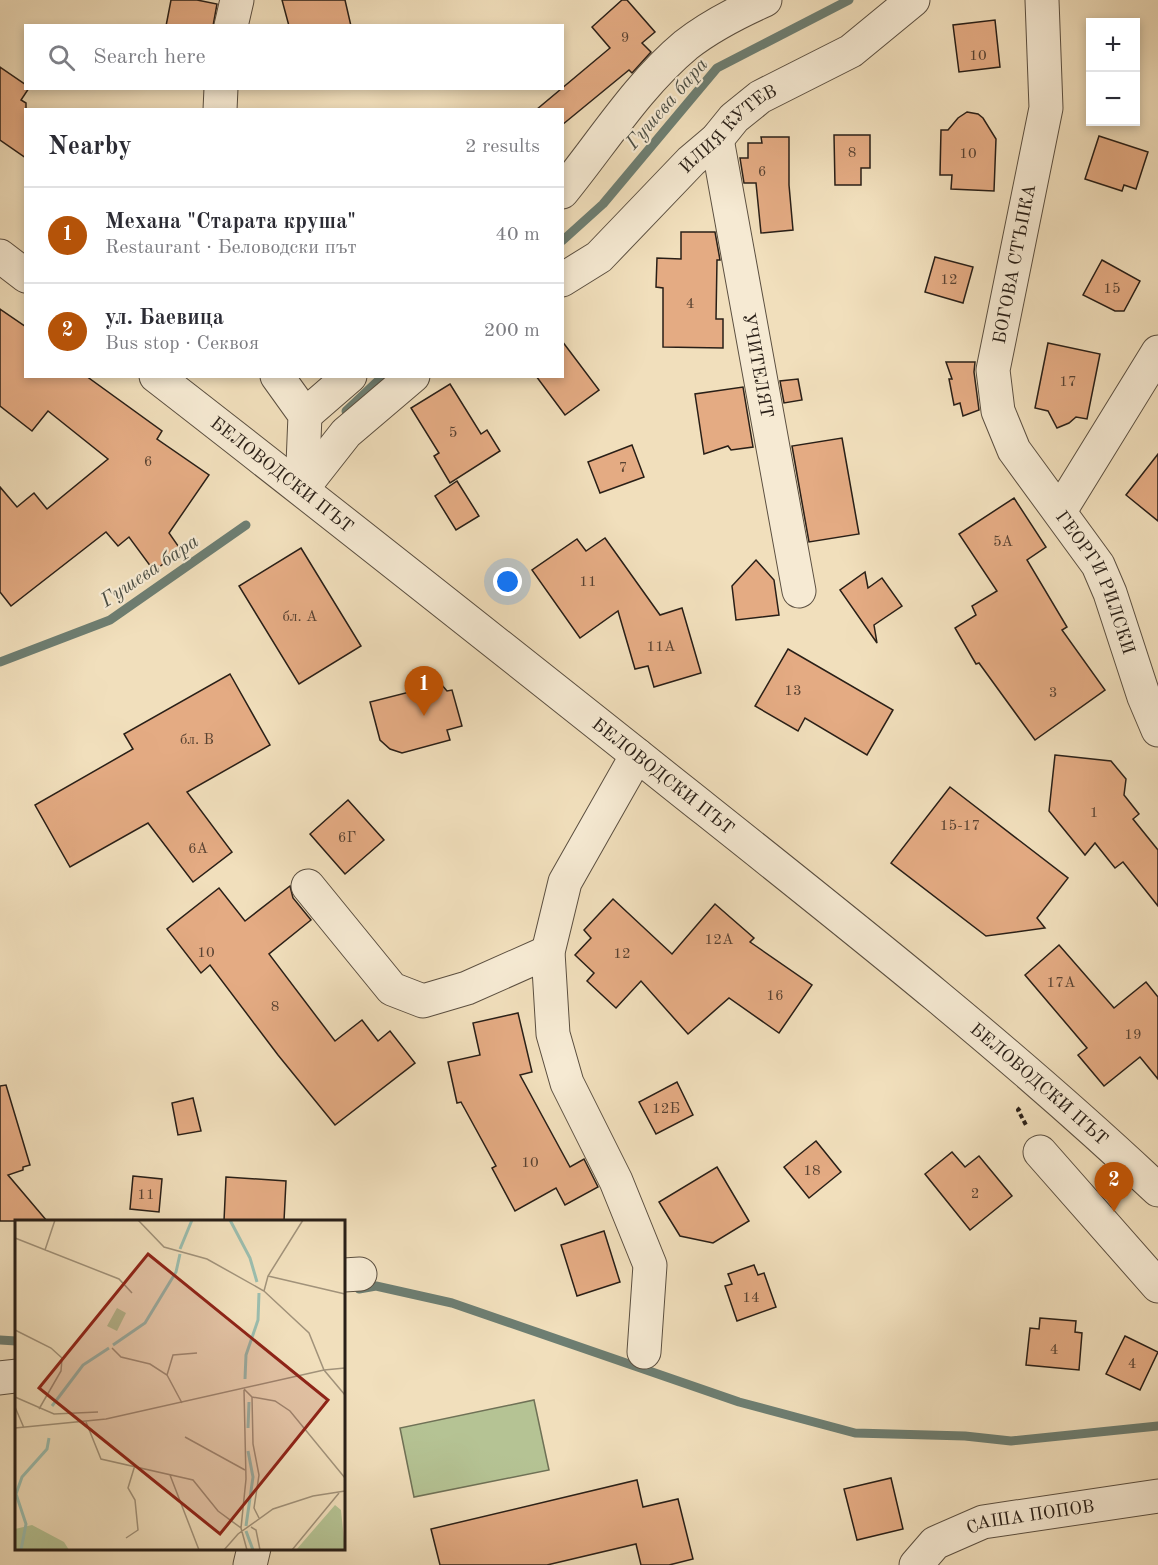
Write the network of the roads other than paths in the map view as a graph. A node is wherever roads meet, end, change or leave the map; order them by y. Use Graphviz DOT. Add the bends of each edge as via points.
graph roads {
  1 [pos="237,0"];
  2 [pos="765,0"];
  3 [pos="913,0"];
  4 [pos="1042,0"];
  5 [pos="231,24"];
  6 [pos="221,90"];
  7 [pos="220,108"];
  8 [pos="717,139"];
  9 [pos="564,189"];
  10 [pos="0,256"];
  11 [pos="24,274"];
  12 [pos="564,279"];
  13 [pos="1158,352"];
  14 [pos="159,378"];
  15 [pos="279,378"];
  16 [pos="348,378"];
  17 [pos="411,378"];
  18 [pos="305,415"];
  19 [pos="302,489"];
  20 [pos="1060,511"];
  21 [pos="799,591"];
  22 [pos="1158,730"];
  23 [pos="637,755"];
  24 [pos="308,886"];
  25 [pos="548,952"];
  26 [pos="1040,1152"];
  27 [pos="1153,1174"];
  28 [pos="1158,1286"];
  29 [pos="644,1352"];
  30 [pos="15,1376"];
  31 [pos="0,1378"];
  32 [pos="1158,1496"];
  33 [pos="254,1550"];
  34 [pos="250,1565"];
  35 [pos="916,1565"];
  1 -- 5 [label="street"];
  2 -- 9 [label="street" via="741,10 687,45 647,82"];
  3 -- 8 [label="street, ИЛИЯ КУТЕВ" via="851,51 760,97 734,118"];
  4 -- 20 [label="street, БОГОВА СТЪПКА" via="1046,108 993,370 998,411 1014,450"];
  6 -- 7 [label="street"];
  8 -- 12 [label="street, ИЛИЯ КУТЕВ" via="599,257"];
  8 -- 21 [label="street, УЧИТЕЛЯТ"];
  10 -- 11 [label="street"];
  13 -- 20 [label="street, ГЕОРГИ РИЛСКИ"];
  14 -- 19 [label="street, БЕЛОВОДСКИ ПЪТ"];
  15 -- 18 [label="street"];
  16 -- 18 [label="street"];
  17 -- 19 [label="street" via="346,433"];
  18 -- 19 [label="street"];
  19 -- 23 [label="street, БЕЛОВОДСКИ ПЪТ"];
  20 -- 22 [label="street, ГЕОРГИ РИЛСКИ" via="1098,564"];
  23 -- 25 [label="street" via="565,882"];
  23 -- 27 [label="street, БЕЛОВОДСКИ ПЪТ" via="922,982"];
  24 -- 25 [label="street" via="392,988 423,1001 467,988"];
  25 -- 29 [label="street" via="553,1034 567,1083 616,1181 650,1265"];
  26 -- 28 [label="street"];
  30 -- 31 [label="street"];
  32 -- 35 [label="street, САША ПОПОВ" via="983,1522 935,1543"];
  33 -- 34 [label="street"];
}
